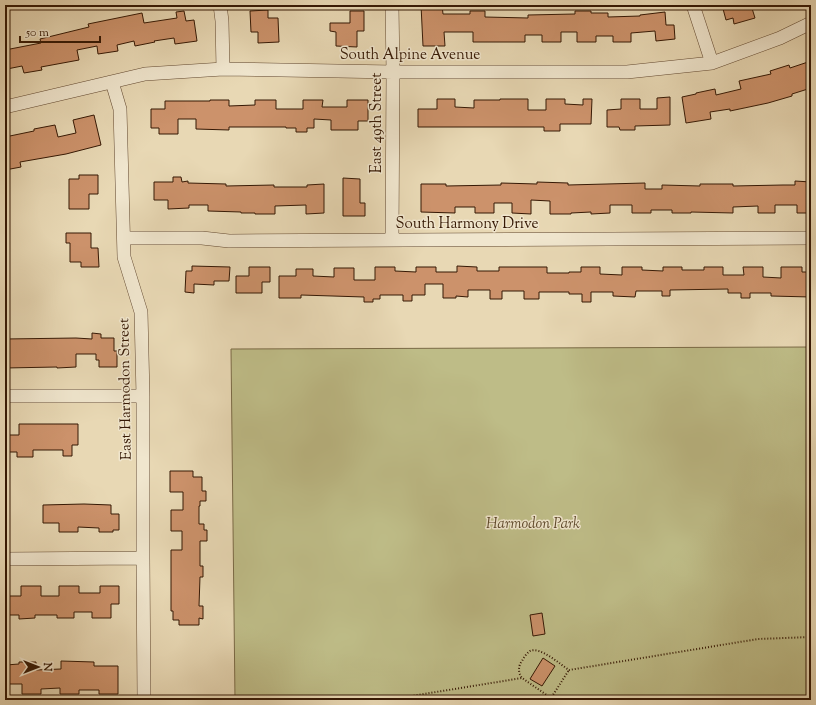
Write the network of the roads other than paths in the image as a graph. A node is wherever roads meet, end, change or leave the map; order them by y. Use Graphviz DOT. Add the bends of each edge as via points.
graph roads {
  1 [pos="220,5"];
  2 [pos="392,5"];
  3 [pos="693,5"];
  4 [pos="811,23"];
  5 [pos="712,63"];
  6 [pos="222,69"];
  7 [pos="393,72"];
  8 [pos="112,82"];
  9 [pos="5,106"];
  10 [pos="124,238"];
  11 [pos="811,238"];
  12 [pos="392,240"];
  13 [pos="5,396"];
  14 [pos="143,396"];
  15 [pos="143,558"];
  16 [pos="5,559"];
  17 [pos="144,700"];
  1 -- 6 [label="street"];
  2 -- 7 [label="street, East 49th Street"];
  3 -- 5 [label="street"];
  4 -- 5 [label="street, South Alpine Avenue" via="780,38"];
  5 -- 7 [label="street, South Alpine Avenue" via="627,72"];
  6 -- 7 [label="street, South Alpine Avenue"];
  6 -- 8 [label="street, South Alpine Avenue" via="145,74"];
  7 -- 12 [label="street, East 49th Street"];
  8 -- 9 [label="street, South Alpine Avenue"];
  8 -- 10 [label="street, East Harmodon Street" via="120,109"];
  10 -- 12 [label="street, South Harmony Drive" via="202,238 229,241"];
  10 -- 14 [label="street, East Harmodon Street" via="124,256 140,312"];
  11 -- 12 [label="street, South Harmony Drive"];
  13 -- 14 [label="street"];
  14 -- 15 [label="street, East Harmodon Street"];
  15 -- 16 [label="street"];
  15 -- 17 [label="street, East Harmodon Street"];
}
